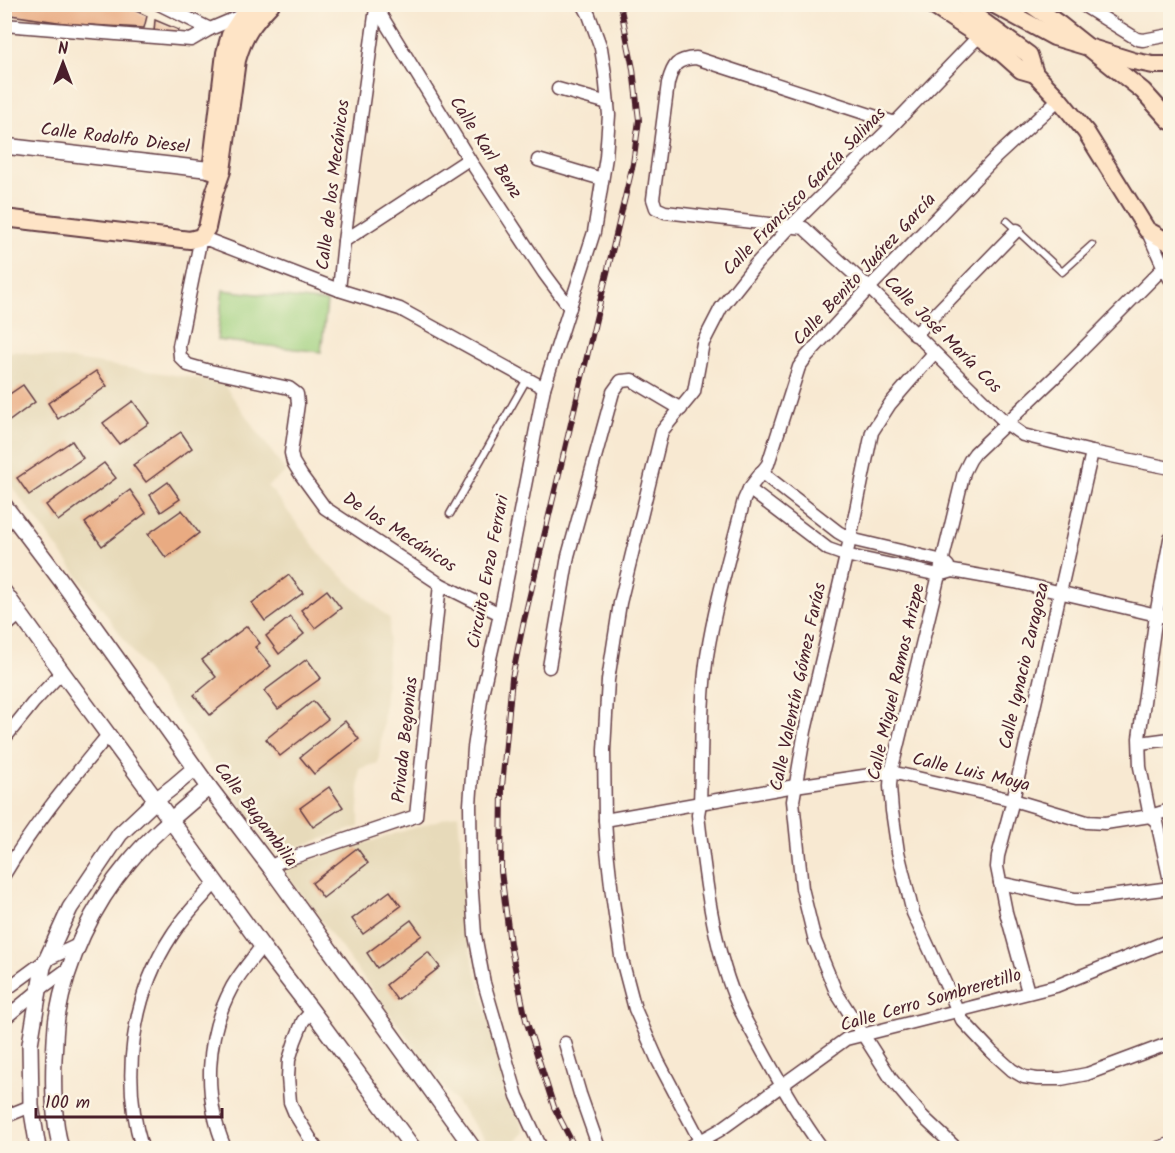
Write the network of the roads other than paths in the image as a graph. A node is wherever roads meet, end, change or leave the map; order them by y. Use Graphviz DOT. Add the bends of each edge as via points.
graph roads {
  1 [pos="159,4"];
  2 [pos="271,4"];
  3 [pos="583,4"];
  4 [pos="930,4"];
  5 [pos="959,4"];
  6 [pos="993,4"];
  7 [pos="1030,4"];
  8 [pos="1081,4"];
  9 [pos="375,6"];
  10 [pos="175,8"];
  11 [pos="251,13"];
  12 [pos="4,25"];
  13 [pos="210,28"];
  14 [pos="1170,35"];
  15 [pos="979,36"];
  16 [pos="1088,47"];
  17 [pos="1170,65"];
  18 [pos="1035,74"];
  19 [pos="558,88"];
  20 [pos="1059,99"];
  21 [pos="608,103"];
  22 [pos="1170,121"];
  23 [pos="895,123"];
  24 [pos="4,146"];
  25 [pos="470,159"];
  26 [pos="538,160"];
  27 [pos="216,170"];
  28 [pos="602,179"];
  29 [pos="4,218"];
  30 [pos="1007,221"];
  31 [pos="791,226"];
  32 [pos="1017,230"];
  33 [pos="1147,230"];
  34 [pos="201,237"];
  35 [pos="344,241"];
  36 [pos="1170,243"];
  37 [pos="1092,245"];
  38 [pos="1167,264"];
  39 [pos="1170,279"];
  40 [pos="869,288"];
  41 [pos="339,290"];
  42 [pos="570,308"];
  43 [pos="915,334"];
  44 [pos="934,353"];
  45 [pos="527,379"];
  46 [pos="544,388"];
  47 [pos="681,409"];
  48 [pos="1006,423"];
  49 [pos="1092,452"];
  50 [pos="1170,468"];
  51 [pos="760,472"];
  52 [pos="749,489"];
  53 [pos="6,512"];
  54 [pos="450,514"];
  55 [pos="850,538"];
  56 [pos="1170,539"];
  57 [pos="845,555"];
  58 [pos="943,561"];
  59 [pos="953,571"];
  60 [pos="939,575"];
  61 [pos="440,584"];
  62 [pos="4,592"];
  63 [pos="1061,592"];
  64 [pos="20,614"];
  65 [pos="500,614"];
  66 [pos="1156,615"];
  67 [pos="1170,618"];
  68 [pos="4,628"];
  69 [pos="549,667"];
  70 [pos="62,672"];
  71 [pos="108,735"];
  72 [pos="4,739"];
  73 [pos="1170,739"];
  74 [pos="1140,743"];
  75 [pos="195,768"];
  76 [pos="891,772"];
  77 [pos="795,786"];
  78 [pos="208,787"];
  79 [pos="156,800"];
  80 [pos="1013,800"];
  81 [pos="700,803"];
  82 [pos="1170,810"];
  83 [pos="1150,816"];
  84 [pos="170,820"];
  85 [pos="605,820"];
  86 [pos="270,867"];
  87 [pos="4,875"];
  88 [pos="1170,880"];
  89 [pos="216,882"];
  90 [pos="1000,883"];
  91 [pos="1170,888"];
  92 [pos="1170,940"];
  93 [pos="80,944"];
  94 [pos="262,946"];
  95 [pos="46,960"];
  96 [pos="69,968"];
  97 [pos="39,990"];
  98 [pos="4,992"];
  99 [pos="1029,992"];
  100 [pos="958,1010"];
  101 [pos="312,1011"];
  102 [pos="4,1019"];
  103 [pos="862,1035"];
  104 [pos="565,1043"];
  105 [pos="1170,1043"];
  106 [pos="781,1086"];
  107 [pos="31,1106"];
  108 [pos="4,1117"];
  109 [pos="1170,1144"];
  110 [pos="702,1145"];
  111 [pos="540,1148"];
  112 [pos="38,1149"];
  113 [pos="61,1149"];
  114 [pos="142,1149"];
  115 [pos="225,1149"];
  116 [pos="316,1149"];
  117 [pos="413,1149"];
  118 [pos="473,1149"];
  119 [pos="599,1149"];
  120 [pos="688,1149"];
  121 [pos="822,1149"];
  122 [pos="956,1149"];
  123 [pos="1158,1149"];
  1 -- 10 [label="street"];
  2 -- 11 [label="main road"];
  3 -- 21 [label="street, Circuito Enzo Ferrari" via="601,48"];
  4 -- 15 [label="main road"];
  5 -- 18 [label="main road" via="1029,55"];
  6 -- 16 [label="main road" via="1054,37"];
  7 -- 16 [label="main road"];
  8 -- 14 [label="street" via="1137,39"];
  9 -- 25 [label="street, Calle Karl Benz"];
  9 -- 35 [label="street, Calle de los Mecánicos"];
  10 -- 13 [label="street"];
  11 -- 13 [label="street"];
  11 -- 27 [label="main road" via="237,60"];
  12 -- 13 [label="street" via="191,40"];
  15 -- 18 [label="main road" via="1021,70"];
  15 -- 23 [label="street, Calle Francisco García Salinas"];
  16 -- 17 [label="main road" via="1133,61"];
  16 -- 22 [label="main road" via="1143,91"];
  18 -- 20 [label="main road"];
  19 -- 21 [label="street"];
  20 -- 33 [label="main road" via="1086,132"];
  20 -- 40 [label="street, Calle Benito Juárez García" via="996,157"];
  21 -- 28 [label="street, Circuito Enzo Ferrari"];
  23 -- 31 [label="street, Calle Francisco García Salinas"];
  23 -- 31 [label="street, Calle José María Cos" via="696,58 684,58 673,66 653,199 656,208"];
  24 -- 27 [label="street, Calle Rodolfo Diesel"];
  25 -- 35 [label="street"];
  25 -- 42 [label="street, Calle Karl Benz"];
  26 -- 28 [label="street"];
  27 -- 34 [label="main road" via="207,228"];
  28 -- 42 [label="street, Circuito Enzo Ferrari" via="594,232"];
  29 -- 34 [label="main road" via="190,240"];
  30 -- 32 [label="lane"];
  31 -- 40 [label="street, Calle José María Cos" via="804,228"];
  31 -- 47 [label="street, Calle Francisco García Salinas" via="721,308 704,343 694,392"];
  32 -- 37 [label="lane" via="1062,272"];
  32 -- 43 [label="street"];
  33 -- 36 [label="main road"];
  33 -- 38 [label="street"];
  34 -- 41 [label="street, Calle de los Mecánicos"];
  34 -- 61 [label="street, De los Mecánicos" via="180,357 206,370 289,388 297,394 293,462 325,508"];
  35 -- 41 [label="street, Calle de los Mecánicos"];
  38 -- 39 [label="street"];
  38 -- 48 [label="street, Calle Miguel Ramos Arizpe"];
  40 -- 43 [label="street, Calle José María Cos"];
  40 -- 51 [label="street, Calle Benito Juárez García" via="799,367 768,464"];
  41 -- 45 [label="street" via="400,309"];
  42 -- 46 [label="street, Circuito Enzo Ferrari"];
  43 -- 44 [label="street, Calle José María Cos"];
  44 -- 48 [label="street, Calle José María Cos"];
  44 -- 55 [label="street, Calle Valentín Gómez Farías" via="890,404 872,432"];
  45 -- 46 [label="street"];
  45 -- 54 [label="lane"];
  46 -- 65 [label="street, Circuito Enzo Ferrari"];
  47 -- 69 [label="street" via="632,380 621,381 613,392 568,556"];
  47 -- 85 [label="street, Calle Francisco García Salinas" via="663,431 620,603 608,680"];
  48 -- 49 [label="street, Calle José María Cos" via="1023,435"];
  48 -- 58 [label="street, Calle Miguel Ramos Arizpe" via="975,453 964,472"];
  49 -- 50 [label="street, Calle José María Cos"];
  49 -- 63 [label="street, Calle Ignacio Zaragoza"];
  51 -- 52 [label="street, Calle Benito Juárez García"];
  51 -- 55 [label="street"];
  52 -- 57 [label="street" via="828,549"];
  52 -- 81 [label="street, Calle Benito Juárez García" via="708,655"];
  53 -- 75 [label="street, Calle Bugambilia" via="60,579"];
  55 -- 57 [label="street, Calle Valentín Gómez Farías"];
  55 -- 58 [label="street"];
  56 -- 66 [label="street"];
  57 -- 60 [label="street"];
  57 -- 77 [label="street, Calle Valentín Gómez Farías"];
  58 -- 59 [label="street"];
  58 -- 60 [label="street, Calle Miguel Ramos Arizpe"];
  59 -- 60 [label="street"];
  59 -- 63 [label="street"];
  60 -- 76 [label="street, Calle Miguel Ramos Arizpe"];
  61 -- 65 [label="street, De los Mecánicos"];
  61 -- 86 [label="street, Privada Begonias" via="416,816"];
  62 -- 64 [label="street"];
  63 -- 66 [label="street"];
  63 -- 80 [label="street, Calle Ignacio Zaragoza"];
  64 -- 68 [label="street"];
  64 -- 70 [label="street"];
  65 -- 111 [label="street, Circuito Enzo Ferrari" via="474,748 470,805 475,936 484,983 517,1096"];
  66 -- 67 [label="street"];
  66 -- 74 [label="street"];
  70 -- 71 [label="street"];
  70 -- 72 [label="street"];
  71 -- 79 [label="street"];
  71 -- 87 [label="street" via="59,794"];
  73 -- 74 [label="street"];
  74 -- 83 [label="street" via="1140,767"];
  75 -- 78 [label="street, Calle Bugambilia"];
  75 -- 79 [label="street"];
  76 -- 77 [label="street, Calle Luis Moya"];
  76 -- 80 [label="street, Calle Luis Moya"];
  76 -- 100 [label="street, Calle Miguel Ramos Arizpe" via="898,852 913,914"];
  77 -- 81 [label="street, Calle Luis Moya"];
  77 -- 103 [label="street, Calle Valentín Gómez Farías" via="798,856 810,923 836,992"];
  78 -- 84 [label="street"];
  78 -- 86 [label="street, Calle Bugambilia"];
  79 -- 84 [label="street"];
  79 -- 95 [label="street" via="120,834 70,908"];
  80 -- 83 [label="street, Calle Luis Moya" via="1087,822"];
  80 -- 90 [label="street, Calle Ignacio Zaragoza" via="998,856"];
  81 -- 85 [label="street, Calle Luis Moya"];
  81 -- 106 [label="street, Calle Benito Juárez García" via="707,889 722,957 735,999"];
  82 -- 83 [label="street, Calle Luis Moya"];
  83 -- 88 [label="street" via="1157,822"];
  84 -- 89 [label="street"];
  84 -- 93 [label="street" via="130,860 104,894"];
  85 -- 110 [label="street, Calle Francisco García Salinas" via="620,946 635,1009 657,1061"];
  86 -- 118 [label="street, Calle Bugambilia"];
  89 -- 94 [label="street"];
  89 -- 114 [label="street" via="171,936 140,1006 132,1081"];
  90 -- 91 [label="street" via="1075,900"];
  90 -- 99 [label="street, Calle Ignacio Zaragoza"];
  92 -- 99 [label="street, Calle Cerro Sombreretillo" via="1056,986"];
  93 -- 95 [label="street"];
  93 -- 96 [label="street"];
  94 -- 101 [label="street"];
  94 -- 115 [label="street" via="232,987 214,1035 210,1087"];
  95 -- 97 [label="street"];
  95 -- 98 [label="street"];
  96 -- 97 [label="street"];
  96 -- 113 [label="street" via="57,1018 53,1078"];
  97 -- 102 [label="street"];
  97 -- 107 [label="street" via="30,1044"];
  99 -- 100 [label="street, Calle Cerro Sombreretillo"];
  100 -- 103 [label="street, Calle Cerro Sombreretillo"];
  100 -- 105 [label="street, Calle Miguel Ramos Arizpe" via="962,1020 992,1052 1024,1077 1060,1079 1087,1074"];
  101 -- 116 [label="street" via="295,1041 288,1077 290,1102"];
  101 -- 117 [label="street"];
  103 -- 106 [label="street, Calle Cerro Sombreretillo" via="846,1039"];
  103 -- 122 [label="street, Calle Valentín Gómez Farías" via="892,1080"];
  104 -- 119 [label="street"];
  106 -- 110 [label="street, Calle Cerro Sombreretillo"];
  106 -- 121 [label="street, Calle Benito Juárez García"];
  107 -- 108 [label="street"];
  107 -- 112 [label="street"];
  109 -- 123 [label="street"];
  110 -- 120 [label="street, Calle Cerro Sombreretillo"];
}
